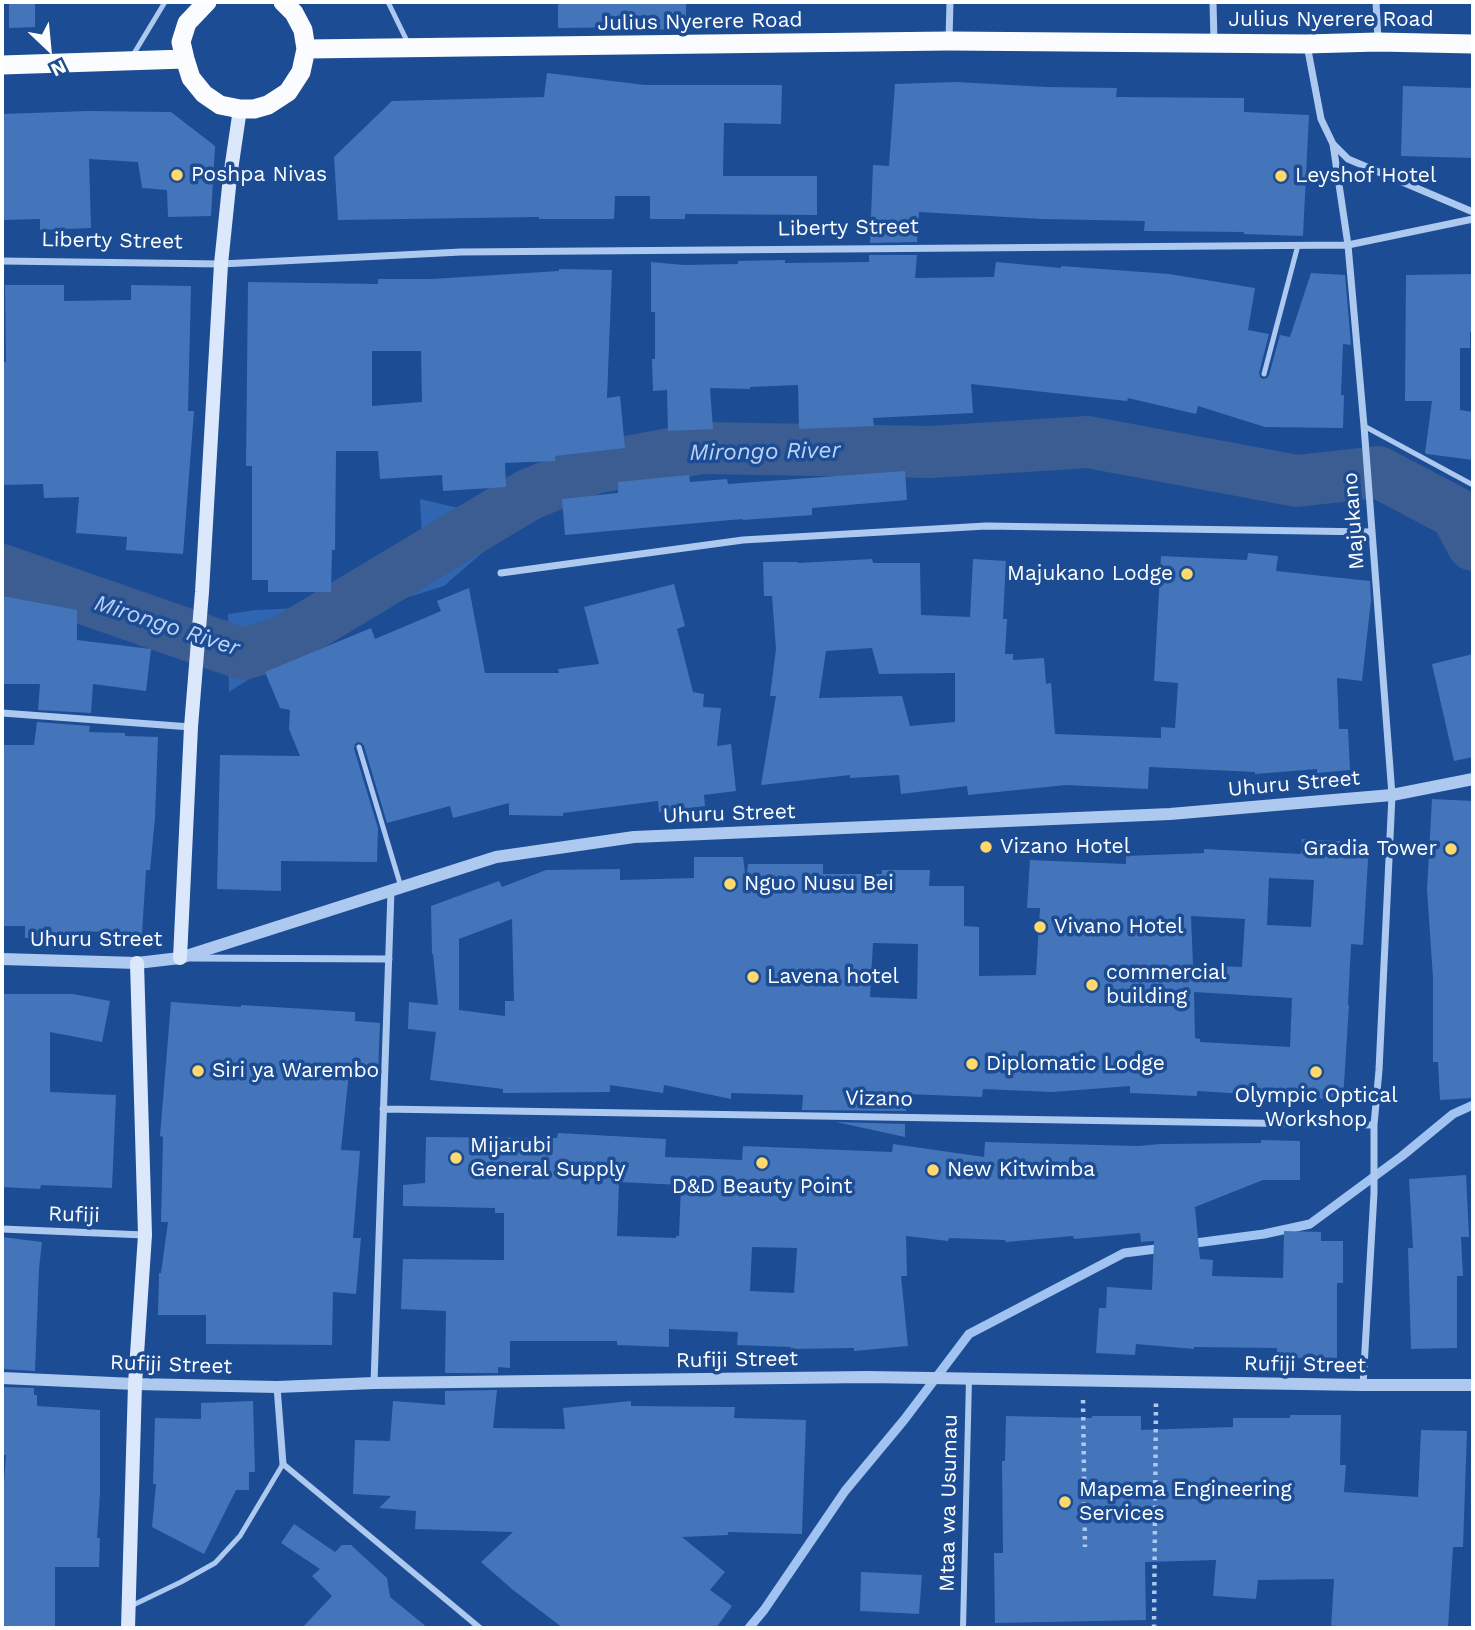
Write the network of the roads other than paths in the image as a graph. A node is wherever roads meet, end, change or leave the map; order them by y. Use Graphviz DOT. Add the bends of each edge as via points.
graph roads {
  1 [pos="165,2"];
  2 [pos="207,2"];
  3 [pos="283,2"];
  4 [pos="388,2"];
  5 [pos="950,2"];
  6 [pos="1213,2"];
  7 [pos="1376,2"];
  8 [pos="949,41"];
  9 [pos="1378,42"];
  10 [pos="1214,43"];
  11 [pos="1307,44"];
  12 [pos="1473,44"];
  13 [pos="409,46"];
  14 [pos="306,49"];
  15 [pos="185,60"];
  16 [pos="130,61"];
  17 [pos="2,65"];
  18 [pos="240,109"];
  19 [pos="1333,144"];
  20 [pos="1473,212"];
  21 [pos="1473,219"];
  22 [pos="1298,245"];
  23 [pos="1348,245"];
  24 [pos="2,261"];
  25 [pos="221,264"];
  26 [pos="1264,374"];
  27 [pos="1364,426"];
  28 [pos="1473,485"];
  29 [pos="1372,532"];
  30 [pos="501,573"];
  31 [pos="2,713"];
  32 [pos="191,727"];
  33 [pos="359,747"];
  34 [pos="1473,779"];
  35 [pos="1392,795"];
  36 [pos="396,889"];
  37 [pos="2,958"];
  38 [pos="180,958"];
  39 [pos="389,959"];
  40 [pos="137,963"];
  41 [pos="383,1109"];
  42 [pos="1374,1125"];
  43 [pos="2,1229"];
  44 [pos="145,1235"];
  45 [pos="2,1378"];
  46 [pos="963,1379"];
  47 [pos="374,1383"];
  48 [pos="135,1384"];
  49 [pos="1363,1385"];
  50 [pos="1473,1385"];
  51 [pos="277,1387"];
  52 [pos="284,1464"];
  53 [pos="128,1608"];
  54 [pos="128,1628"];
  55 [pos="480,1628"];
  56 [pos="964,1628"];
  1 -- 16 [label="lane"];
  2 -- 15 [label="highway" via="187,23 181,42"];
  3 -- 14 [label="highway" via="295,13"];
  4 -- 13 [label="lane"];
  5 -- 8 [label="street"];
  6 -- 10 [label="street"];
  7 -- 9 [label="street"];
  8 -- 10 [label="highway, Julius Nyerere Road"];
  8 -- 13 [label="highway, Julius Nyerere Road"];
  9 -- 11 [label="highway, Julius Nyerere Road"];
  9 -- 12 [label="highway, Julius Nyerere Road"];
  10 -- 11 [label="highway, Julius Nyerere Road"];
  11 -- 19 [label="street" via="1321,119"];
  13 -- 14 [label="highway, Julius Nyerere Road"];
  14 -- 18 [label="highway" via="301,72 288,92 268,105"];
  15 -- 16 [label="highway"];
  15 -- 18 [label="highway" via="191,78 204,94"];
  16 -- 17 [label="highway"];
  18 -- 25 [label="main road"];
  19 -- 20 [label="street" via="1348,159"];
  19 -- 23 [label="street, Majukano"];
  21 -- 23 [label="street, Liberty Street"];
  22 -- 23 [label="street, Liberty Street"];
  22 -- 25 [label="street, Liberty Street" via="461,252"];
  22 -- 26 [label="lane"];
  23 -- 27 [label="street, Majukano"];
  24 -- 25 [label="street, Liberty Street"];
  25 -- 32 [label="main road"];
  27 -- 28 [label="lane"];
  27 -- 29 [label="street, Majukano"];
  29 -- 30 [label="street" via="986,526 743,540"];
  29 -- 35 [label="street, Majukano"];
  31 -- 32 [label="street"];
  32 -- 38 [label="main road"];
  33 -- 36 [label="lane"];
  34 -- 35 [label="street, Uhuru Street"];
  35 -- 36 [label="street, Uhuru Street" via="1170,814 634,837 496,857"];
  35 -- 42 [label="street, Majukano"];
  36 -- 38 [label="street, Uhuru Street"];
  36 -- 39 [label="street"];
  37 -- 40 [label="street, Uhuru Street"];
  38 -- 39 [label="street"];
  38 -- 40 [label="street, Uhuru Street"];
  39 -- 41 [label="street"];
  40 -- 44 [label="main road"];
  41 -- 42 [label="street, Vizano"];
  41 -- 47 [label="street"];
  42 -- 49 [label="street, Majukano"];
  43 -- 44 [label="street, Rufiji"];
  44 -- 48 [label="main road"];
  45 -- 48 [label="street, Rufiji Street"];
  46 -- 47 [label="street, Rufiji Street"];
  46 -- 49 [label="street, Rufiji Street"];
  46 -- 56 [label="street, Mtaa wa Usumau"];
  47 -- 51 [label="street, Rufiji Street"];
  48 -- 51 [label="street, Rufiji Street"];
  48 -- 53 [label="main road"];
  49 -- 50 [label="street, Rufiji Street"];
  51 -- 52 [label="street"];
  52 -- 53 [label="lane" via="240,1536 215,1563"];
  52 -- 55 [label="street"];
  53 -- 54 [label="main road"];
}
